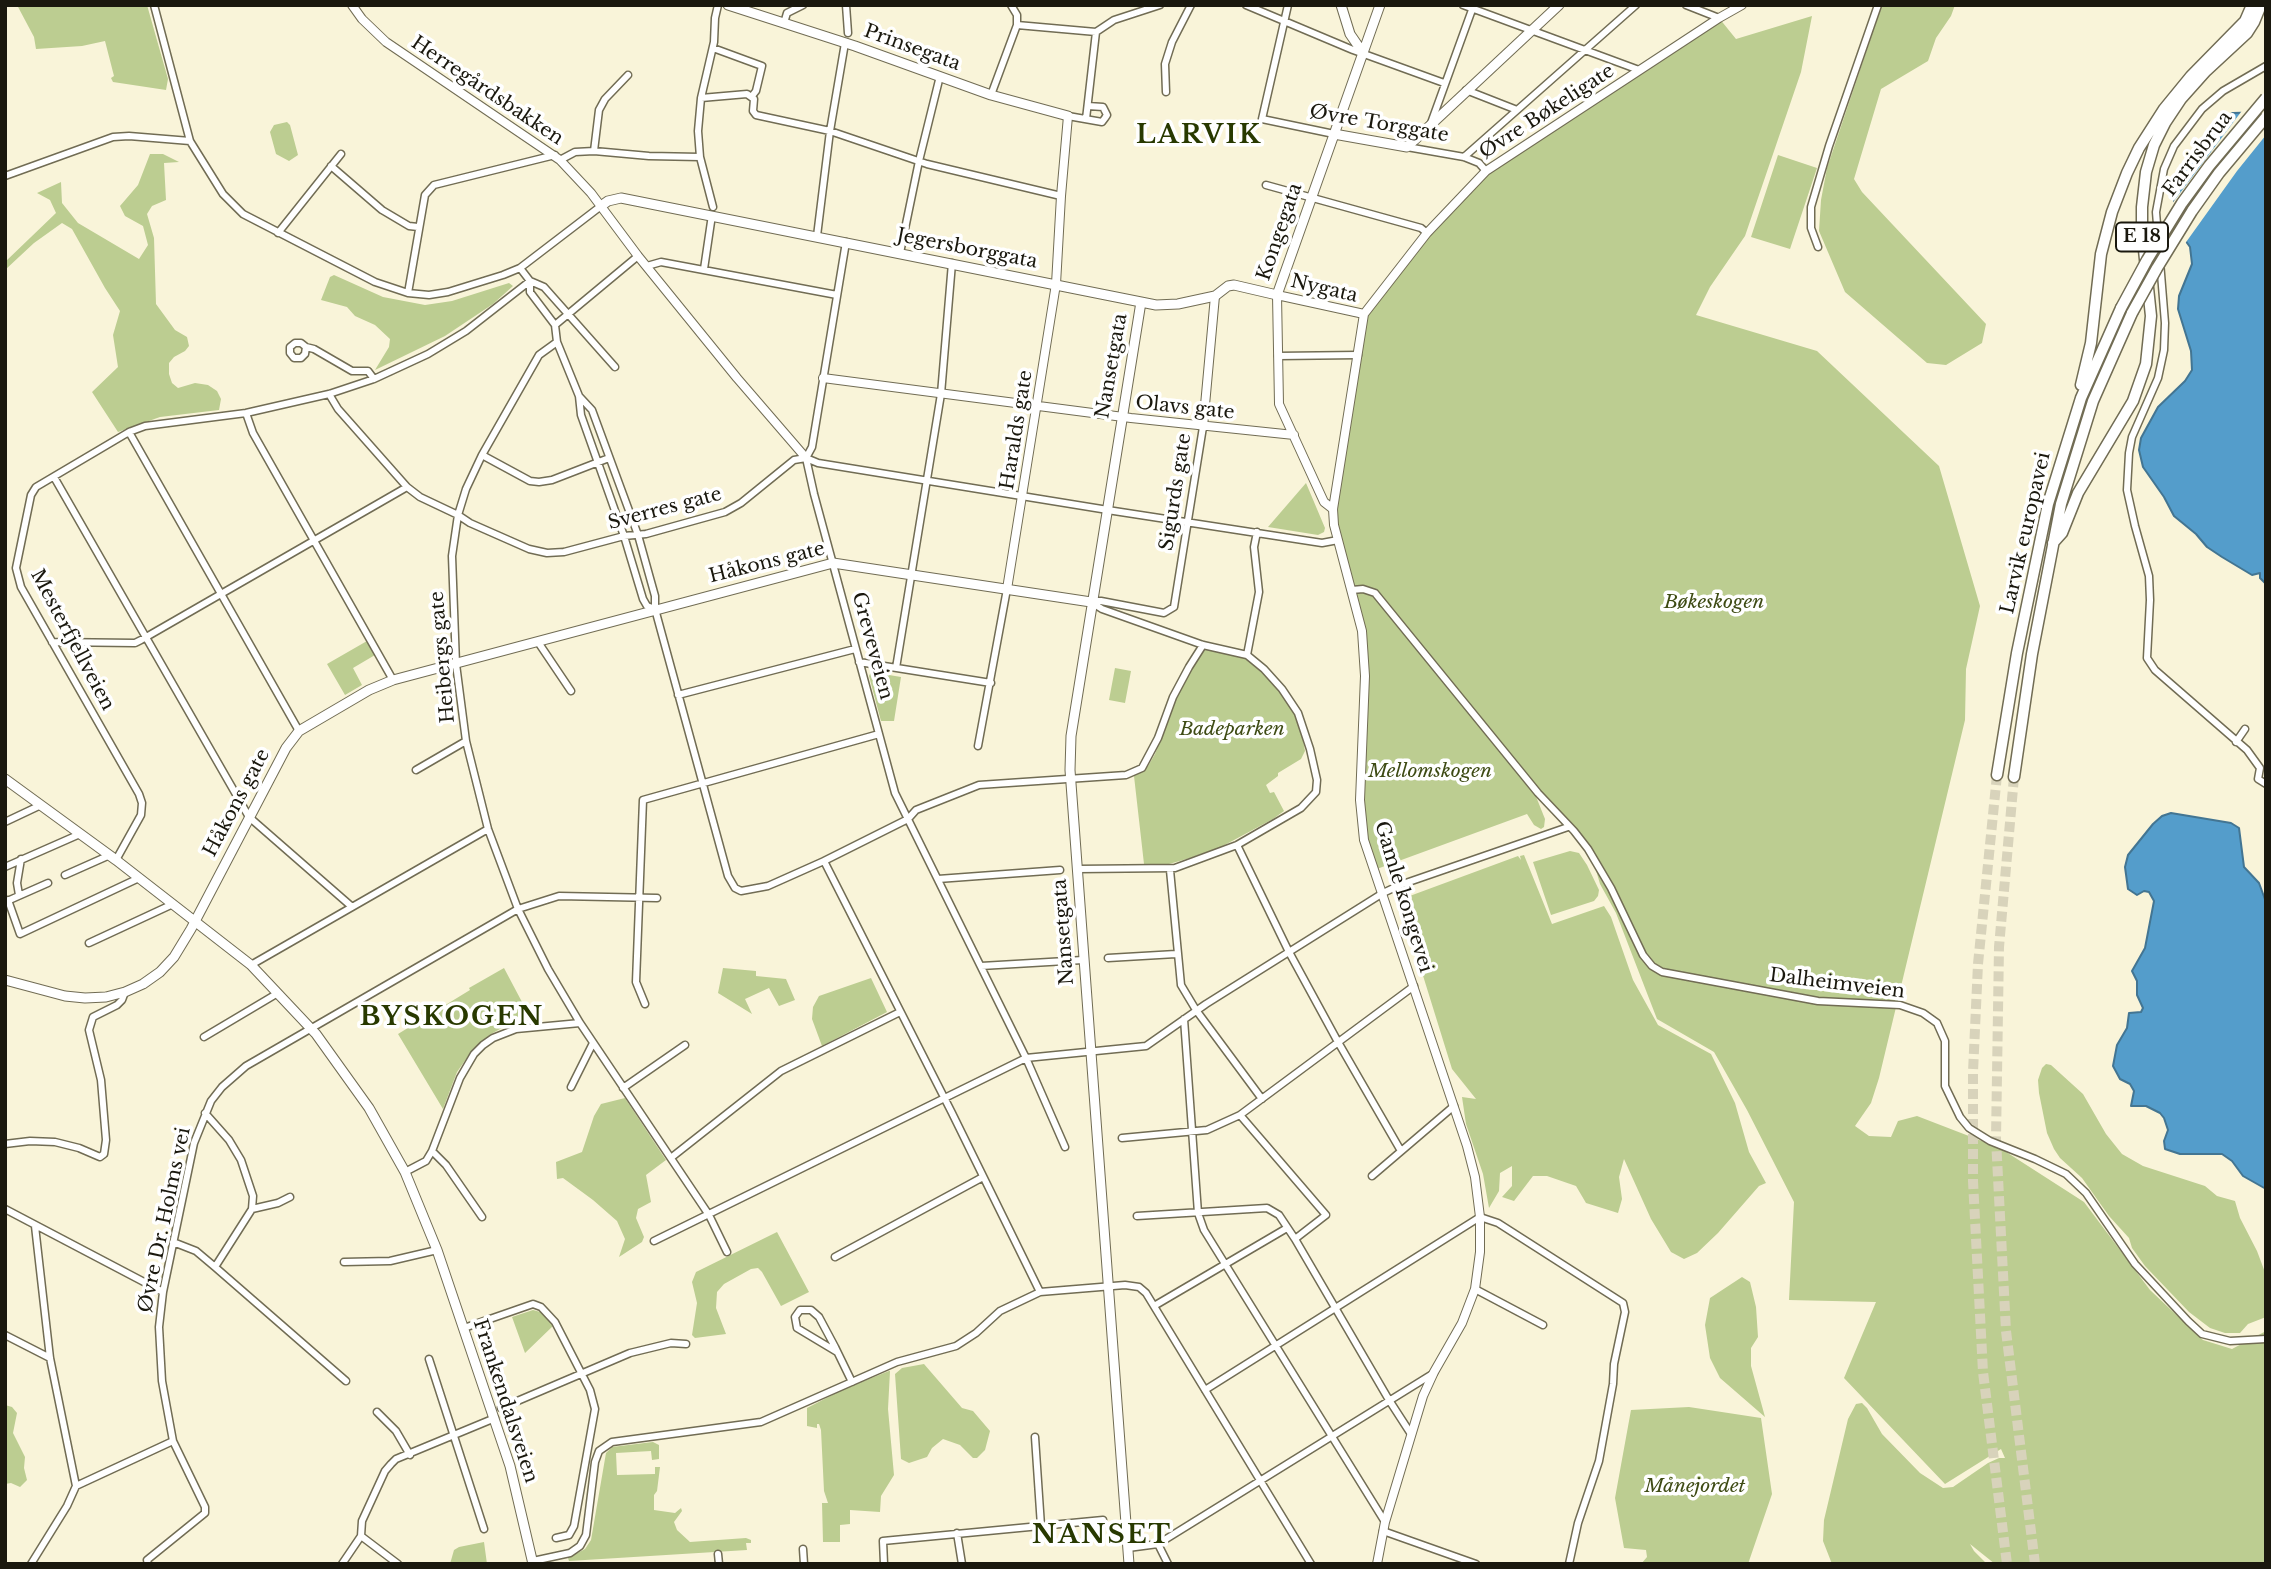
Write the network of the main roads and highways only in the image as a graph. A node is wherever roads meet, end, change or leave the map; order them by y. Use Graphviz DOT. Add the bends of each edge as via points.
graph roads {
  1 [pos="728,5"];
  2 [pos="1341,5"];
  3 [pos="1380,5"];
  4 [pos="1559,5"];
  5 [pos="2252,5"];
  6 [pos="2261,5"];
  7 [pos="1363,53"];
  8 [pos="2266,98"];
  9 [pos="1068,116"];
  10 [pos="2266,117"];
  11 [pos="1334,134"];
  12 [pos="601,206"];
  13 [pos="1277,295"];
  14 [pos="1141,302"];
  15 [pos="2121,307"];
  16 [pos="2132,313"];
  17 [pos="2070,429"];
  18 [pos="2053,543"];
  19 [pos="1091,601"];
  20 [pos="1997,775"];
  21 [pos="2014,778"];
  22 [pos="5,779"];
  23 [pos="195,921"];
  24 [pos="5,980"];
  25 [pos="533,1562"];
  26 [pos="1129,1564"];
  1 -- 9 [label="main road, Prinsegata" via="846,38 991,95"];
  2 -- 7 [label="main road" via="1350,34"];
  3 -- 7 [label="main road, Kongegata"];
  4 -- 11 [label="main road, Øvre Torggate" via="1407,147"];
  5 -- 17 [label="highway, E 18" via="2245,21 2164,109 2127,173 2101,254 2091,343"];
  6 -- 18 [label="highway, E 18" via="2247,33 2181,99 2154,145 2141,206 2151,316 2146,364 2133,401"];
  7 -- 11 [label="main road, Kongegata"];
  8 -- 15 [label="highway, Farrisbrua / E 18, bridge" via="2182,203"];
  10 -- 16 [label="highway, Farrisbrua / E 18, bridge" via="2192,211"];
  11 -- 13 [label="main road, Kongegata"];
  12 -- 14 [label="main road, Jegersborggata" via="621,198 712,211"];
  13 -- 14 [label="main road, Jegersborggata" via="1234,285 1215,296 1163,306"];
  14 -- 19 [label="main road, Nansetgata"];
  15 -- 17 [label="highway, Larvik europavei / E 18"];
  16 -- 18 [label="highway, Larvik europavei / E 18" via="2089,412"];
  17 -- 20 [label="highway, Larvik europavei / E 18" via="2036,558"];
  18 -- 21 [label="highway, Larvik europavei / E 18"];
  19 -- 23 [label="main road, Håkons gate" via="833,563 393,680 299,730"];
  19 -- 26 [label="main road, Nansetgata" via="1071,736 1070,779"];
  22 -- 23 [label="main road, Frankendalsveien"];
  23 -- 24 [label="main road, Håkons gate" via="160,972 125,992 85,999"];
  23 -- 25 [label="main road, Frankendalsveien" via="251,965 310,1028 369,1108 405,1172 438,1250 495,1418"];
}
